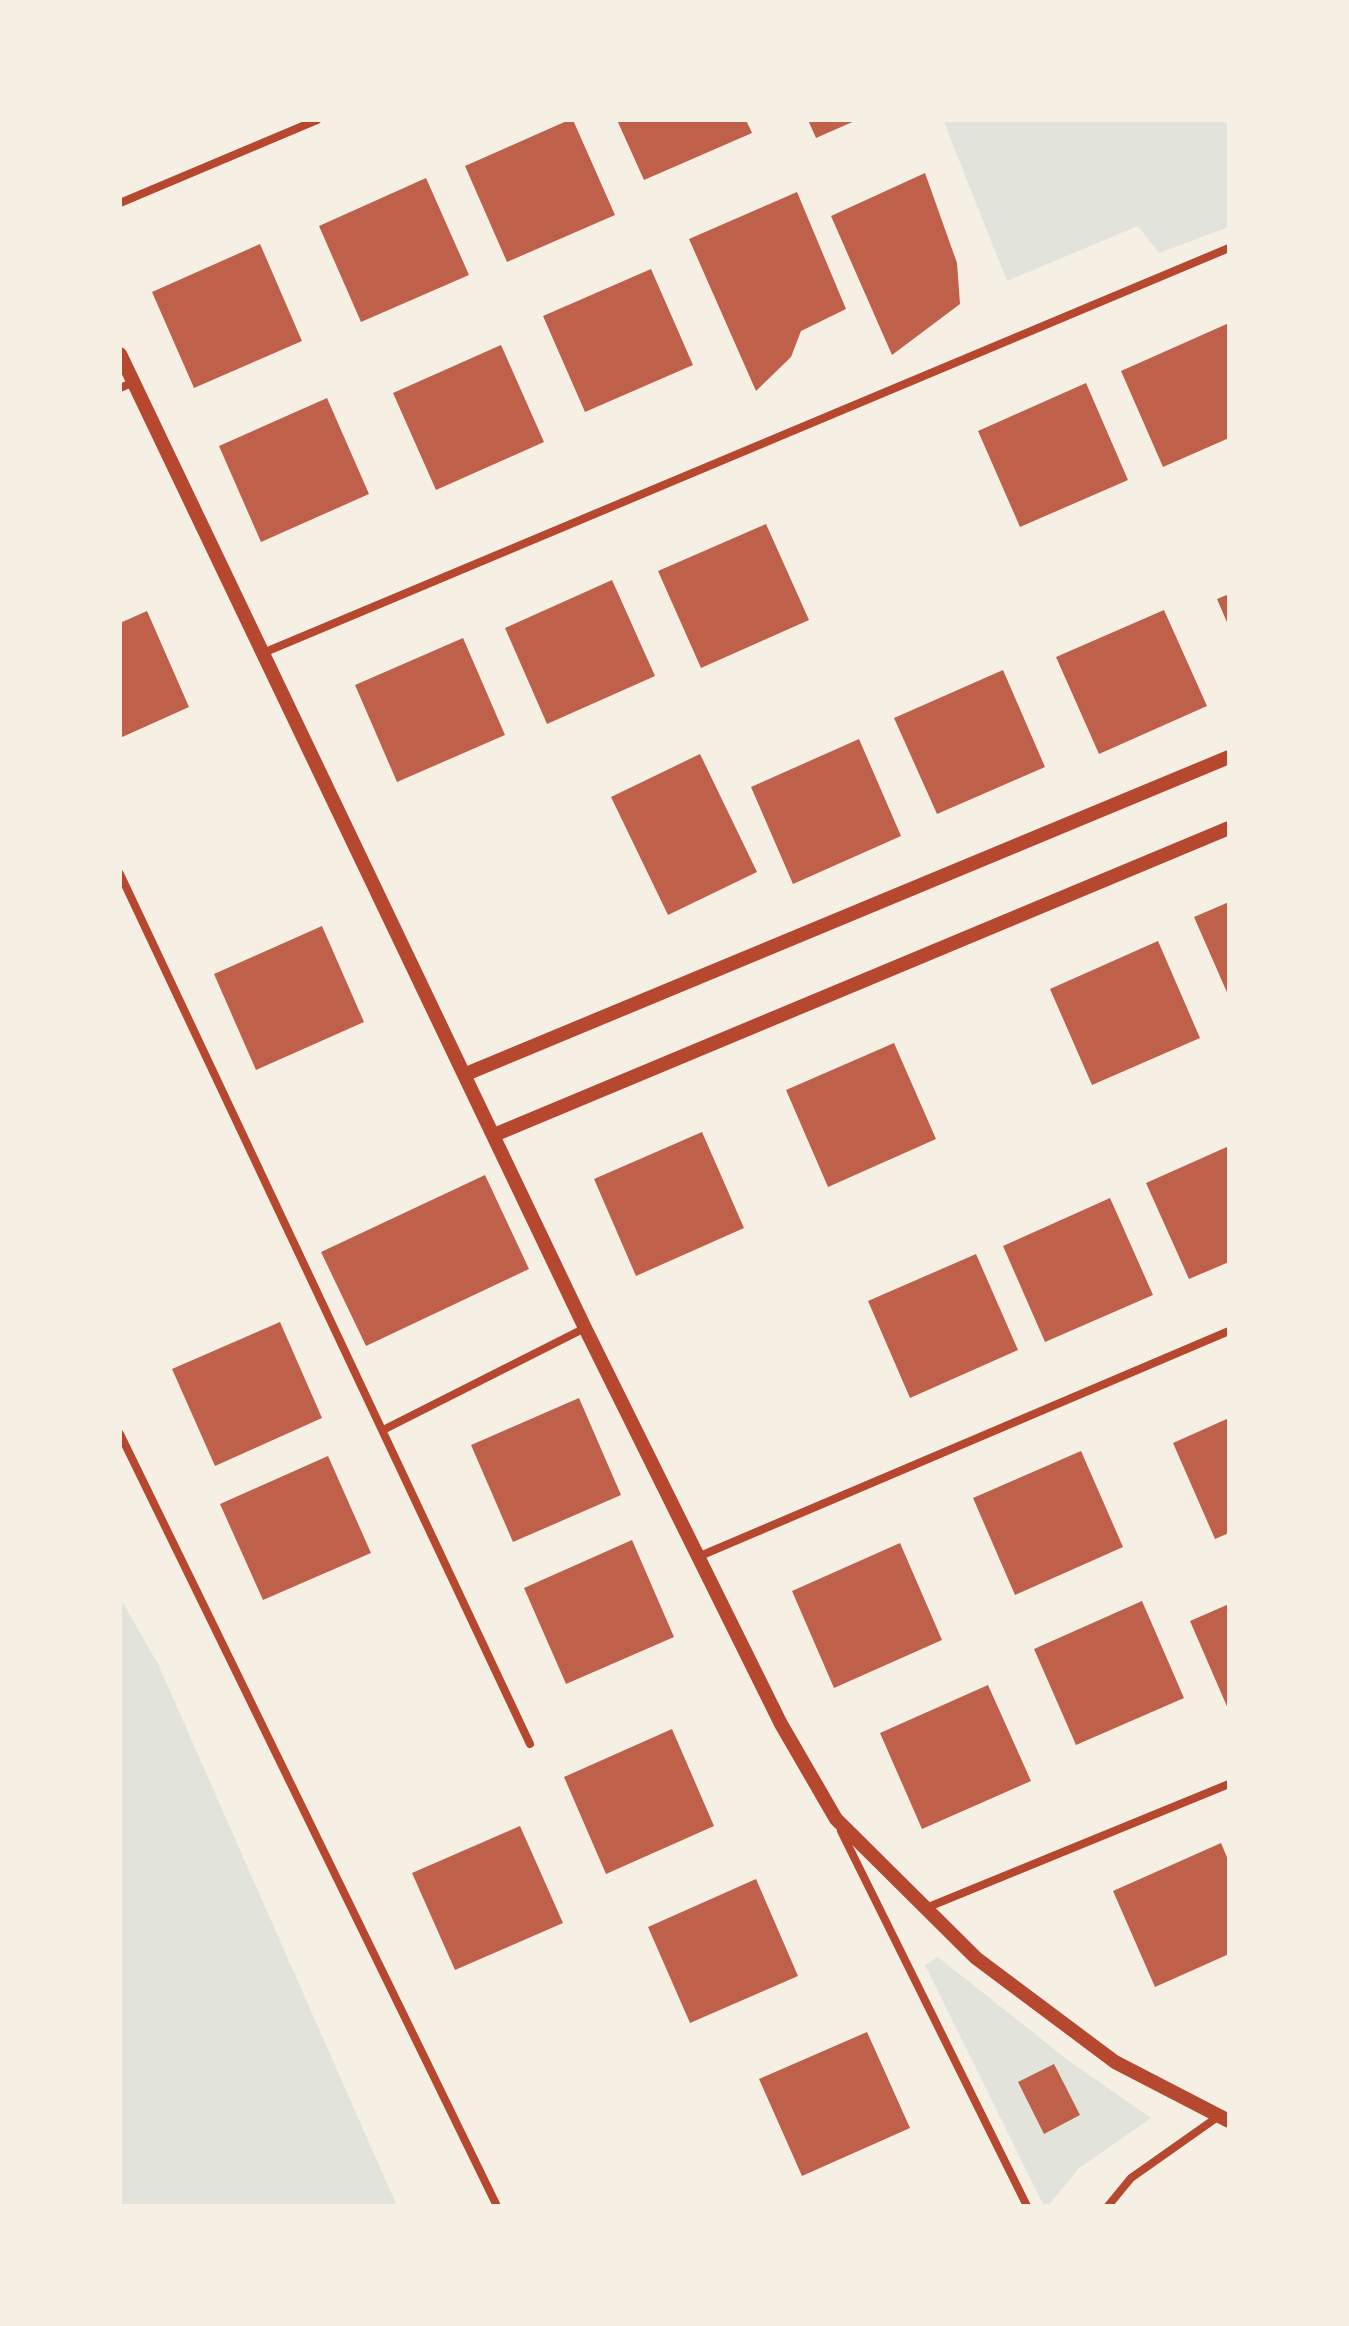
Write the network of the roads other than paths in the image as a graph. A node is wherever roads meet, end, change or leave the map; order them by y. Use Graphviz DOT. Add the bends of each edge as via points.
graph roads {
  1 [pos="317,120"];
  2 [pos="120,203"];
  3 [pos="1229,248"];
  4 [pos="120,354"];
  5 [pos="127,385"];
  6 [pos="263,653"];
  7 [pos="1229,757"];
  8 [pos="1229,828"];
  9 [pos="120,874"];
  10 [pos="466,1074"];
  11 [pos="494,1135"];
  12 [pos="585,1328"];
  13 [pos="1229,1331"];
  14 [pos="383,1430"];
  15 [pos="120,1434"];
  16 [pos="700,1556"];
  17 [pos="530,1744"];
  18 [pos="1229,1784"];
  19 [pos="836,1819"];
  20 [pos="926,1908"];
  21 [pos="1224,2119"];
  22 [pos="496,2206"];
  23 [pos="1027,2206"];
  24 [pos="1108,2206"];
  1 -- 2 [label="street"];
  3 -- 6 [label="street"];
  4 -- 5 [label="street"];
  5 -- 6 [label="street"];
  6 -- 10 [label="street"];
  7 -- 10 [label="street"];
  8 -- 11 [label="street"];
  9 -- 14 [label="street"];
  10 -- 11 [label="street"];
  11 -- 12 [label="street"];
  12 -- 14 [label="street"];
  12 -- 16 [label="street"];
  13 -- 16 [label="street"];
  14 -- 17 [label="street"];
  15 -- 22 [label="street"];
  16 -- 19 [label="street" via="781,1724"];
  18 -- 20 [label="street"];
  19 -- 20 [label="street"];
  19 -- 23 [label="street"];
  20 -- 21 [label="street" via="976,1958 1115,2062"];
  21 -- 24 [label="street" via="1131,2178"];
}
